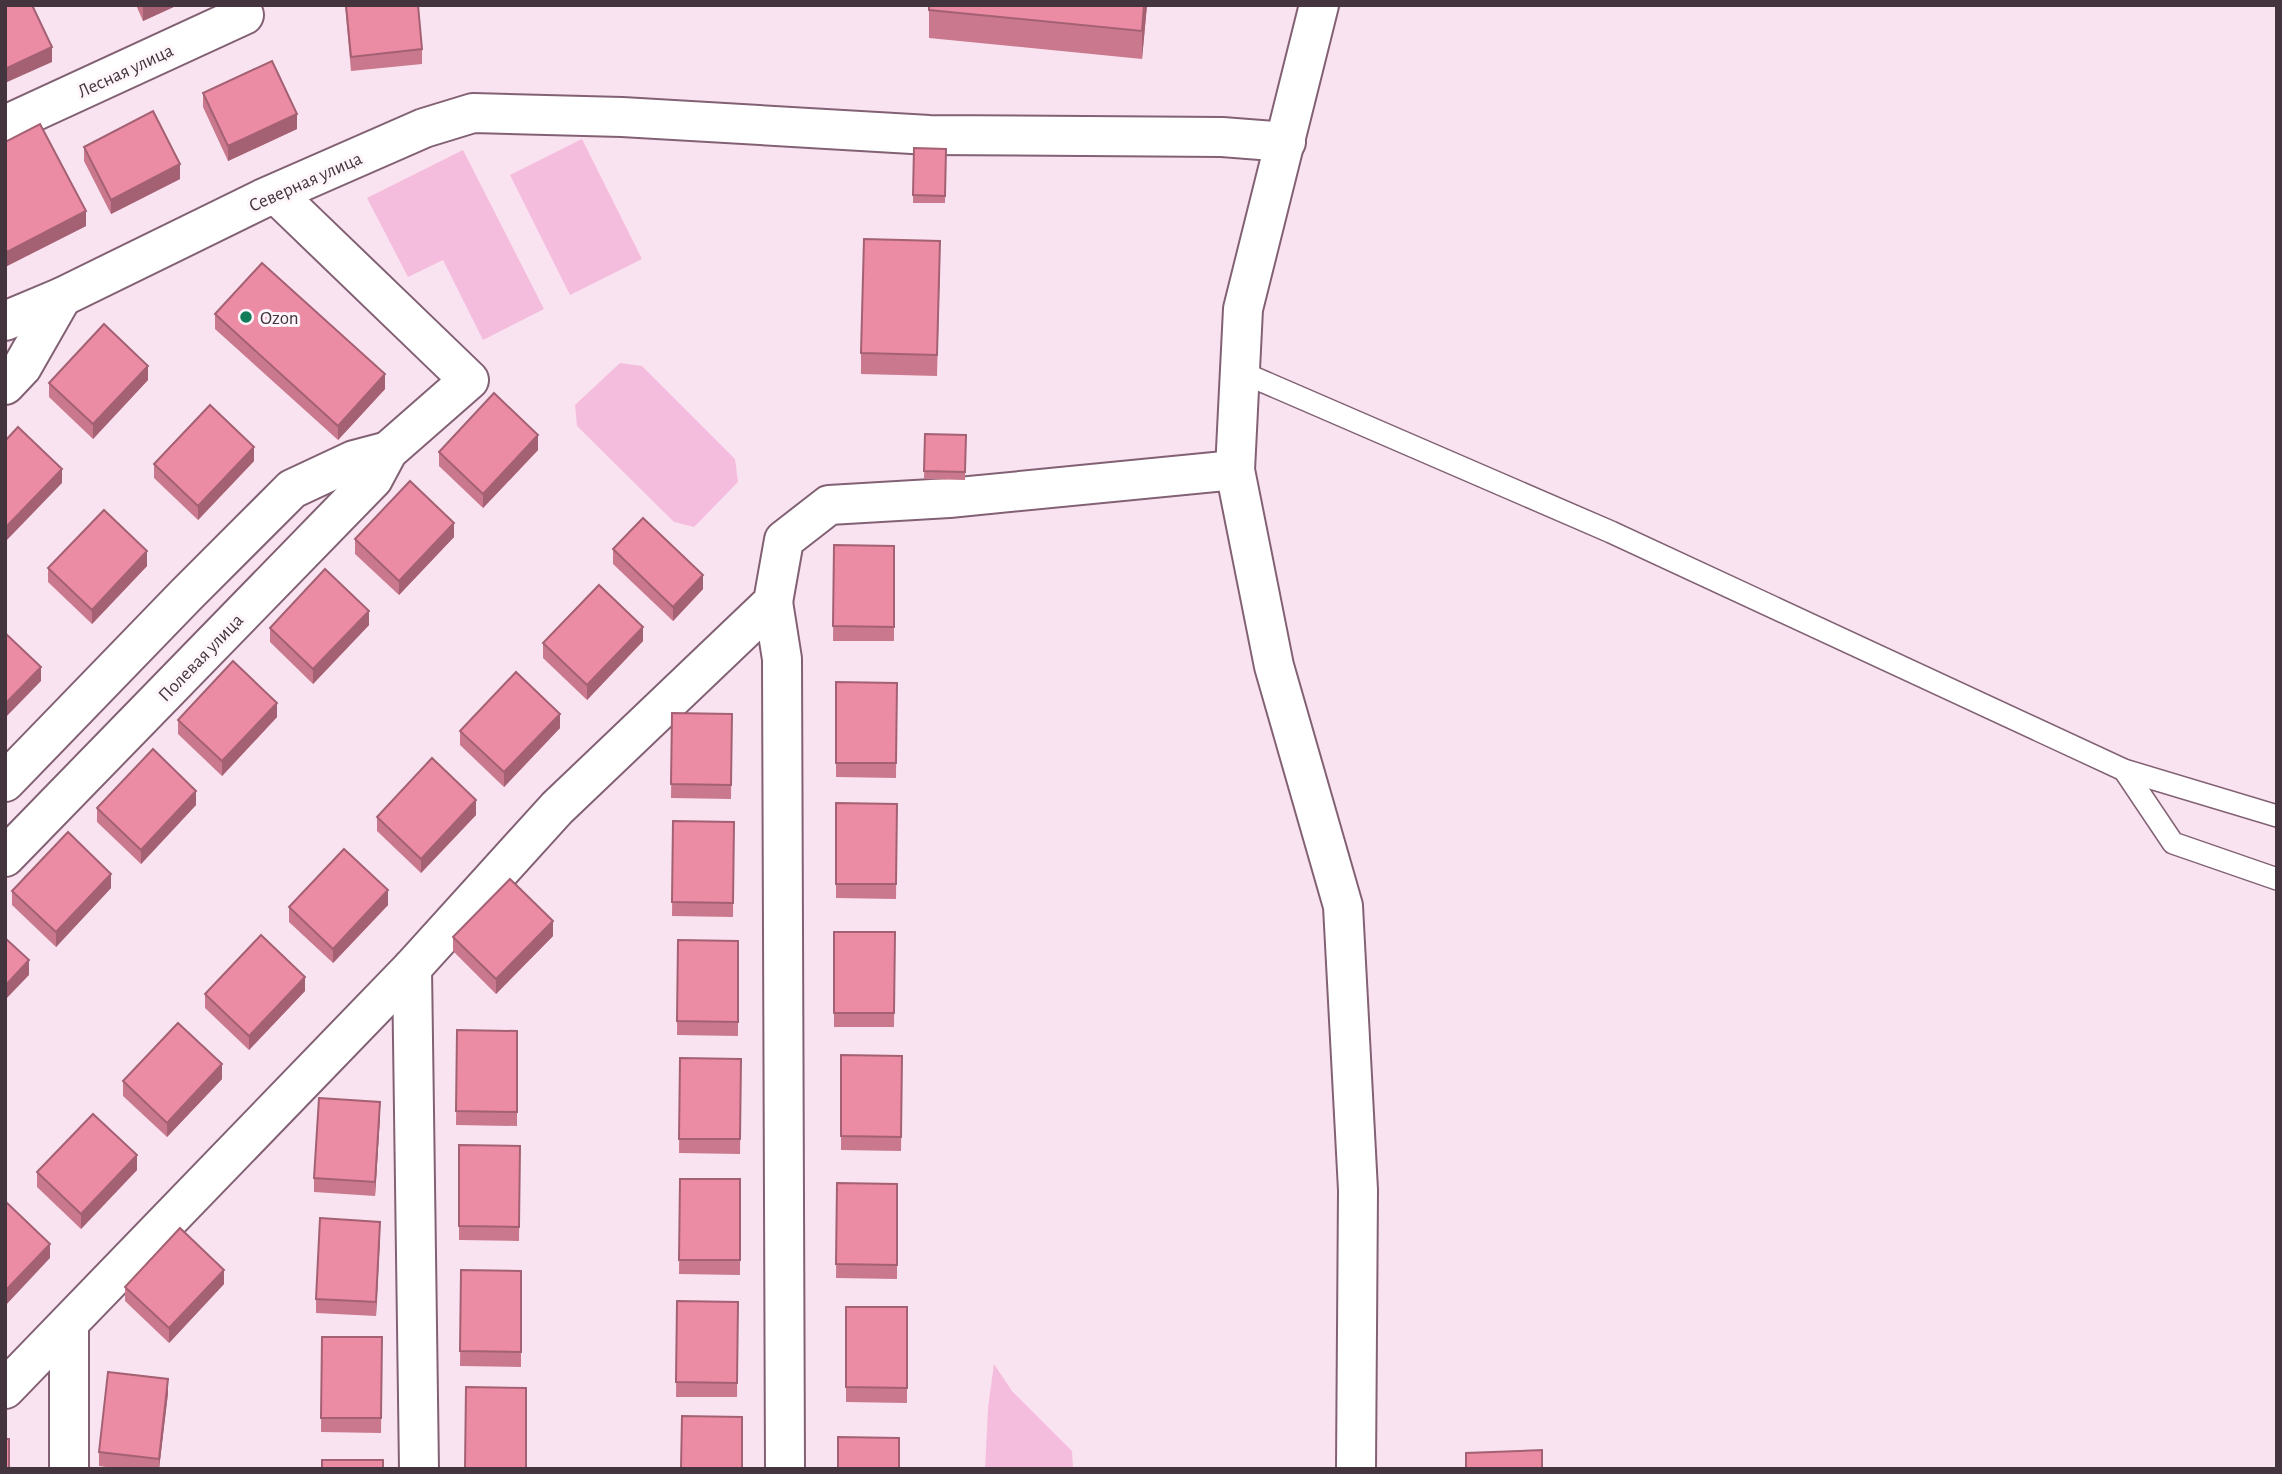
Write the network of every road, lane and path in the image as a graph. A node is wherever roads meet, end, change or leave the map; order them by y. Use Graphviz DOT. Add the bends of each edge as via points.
graph roads {
  1 [pos="1319,5"];
  2 [pos="244,15"];
  3 [pos="5,125"];
  4 [pos="1286,142"];
  5 [pos="276,194"];
  6 [pos="62,297"];
  7 [pos="5,320"];
  8 [pos="1241,372"];
  9 [pos="5,385"];
  10 [pos="388,451"];
  11 [pos="1235,470"];
  12 [pos="773,602"];
  13 [pos="2124,770"];
  14 [pos="5,782"];
  15 [pos="2277,816"];
  16 [pos="5,857"];
  17 [pos="2277,879"];
  18 [pos="412,968"];
  19 [pos="69,1325"];
  20 [pos="5,1389"];
  21 [pos="69,1469"];
  22 [pos="419,1469"];
  23 [pos="785,1469"];
  24 [pos="1356,1469"];
  1 -- 4 [label="street"];
  2 -- 3 [label="street, Лесная улица"];
  4 -- 5 [label="street, Северная улица" via="1223,137 929,135 473,113 424,128"];
  4 -- 8 [label="street" via="1243,309"];
  5 -- 6 [label="street, Северная улица"];
  5 -- 10 [label="street, Полевая улица" via="469,380"];
  6 -- 7 [label="street, Северная улица"];
  6 -- 9 [label="street" via="22,367"];
  8 -- 11 [label="street"];
  8 -- 13 [label="lane" via="1611,532"];
  10 -- 14 [label="street, Полевая улица" via="355,460 292,489"];
  10 -- 16 [label="street, Полевая улица" via="373,479"];
  11 -- 12 [label="street" via="829,505 784,540"];
  11 -- 24 [label="street" via="1274,666 1343,906 1358,1190"];
  12 -- 18 [label="street" via="557,808"];
  12 -- 23 [label="street" via="782,659"];
  13 -- 15 [label="lane"];
  13 -- 17 [label="lane" via="2173,843"];
  18 -- 19 [label="street"];
  18 -- 22 [label="street"];
  19 -- 20 [label="street"];
  19 -- 21 [label="street"];
}
